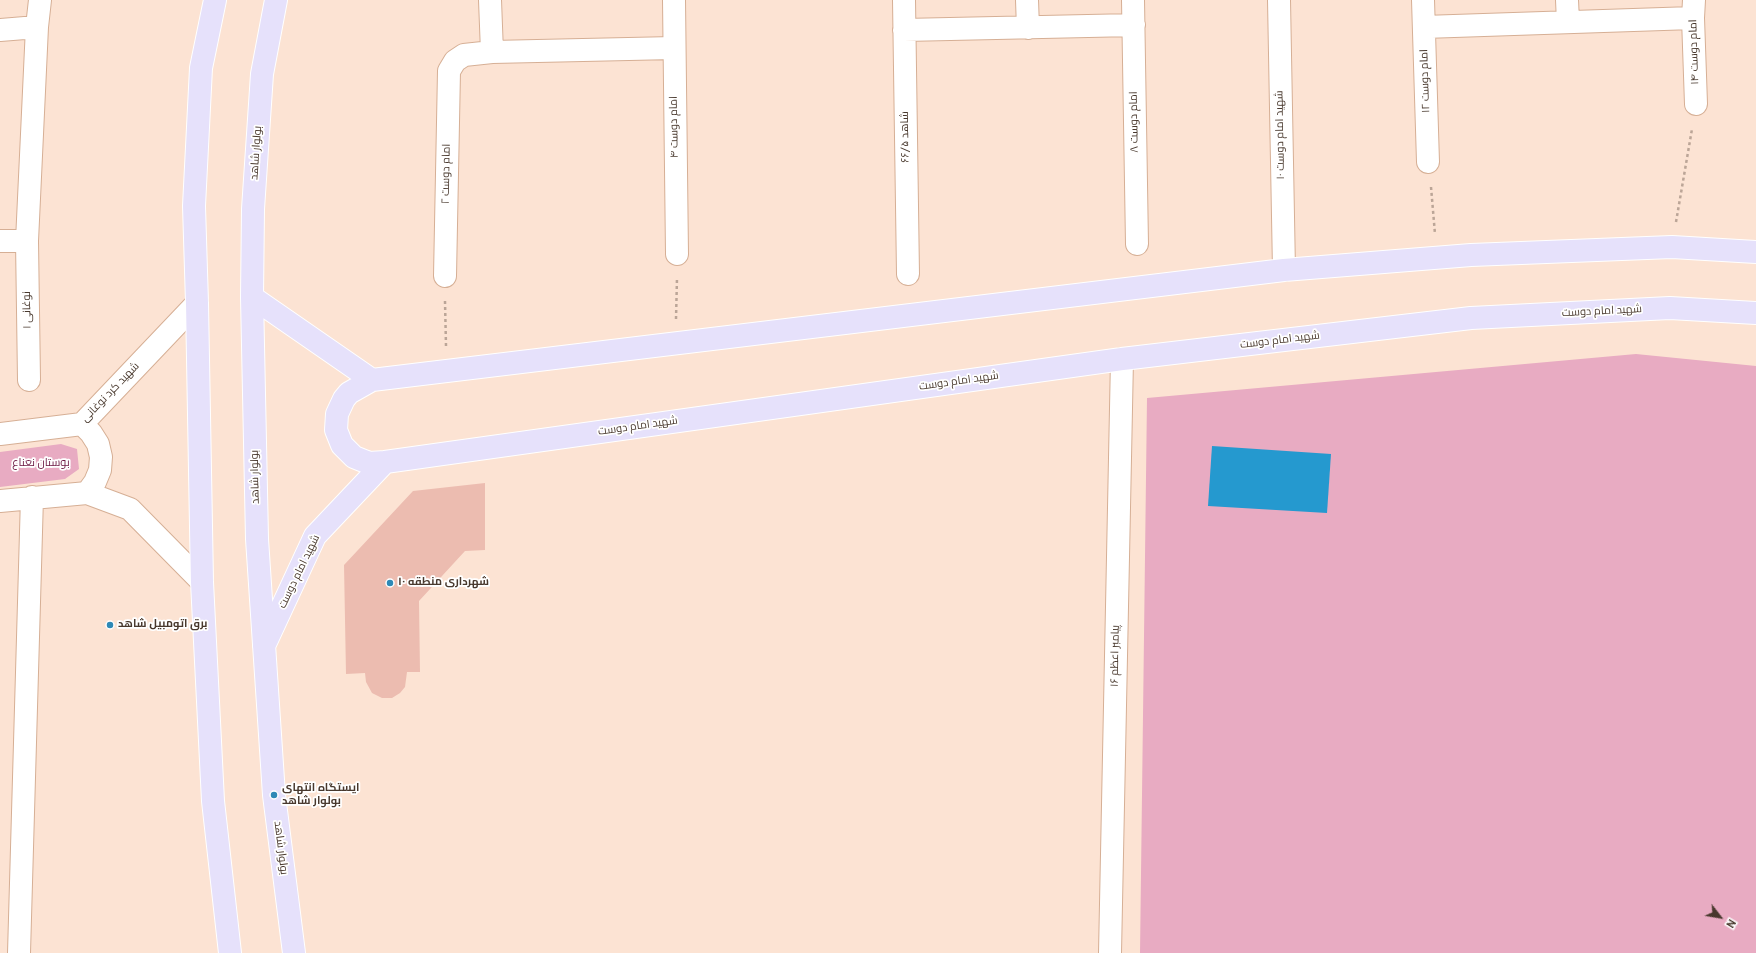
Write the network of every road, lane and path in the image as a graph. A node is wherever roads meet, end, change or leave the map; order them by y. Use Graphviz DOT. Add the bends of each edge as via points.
graph roads {
  1 [pos="40,0"];
  2 [pos="215,0"];
  3 [pos="276,0"];
  4 [pos="490,0"];
  5 [pos="674,0"];
  6 [pos="904,0"];
  7 [pos="1027,0"];
  8 [pos="1133,0"];
  9 [pos="1279,0"];
  10 [pos="1423,0"];
  11 [pos="1567,0"];
  12 [pos="1694,9"];
  13 [pos="1568,22"];
  14 [pos="1134,26"];
  15 [pos="36,27"];
  16 [pos="1424,27"];
  17 [pos="1028,28"];
  18 [pos="0,30"];
  19 [pos="904,30"];
  20 [pos="674,48"];
  21 [pos="492,52"];
  22 [pos="1696,104"];
  23 [pos="1428,162"];
  24 [pos="0,241"];
  25 [pos="27,241"];
  26 [pos="1137,244"];
  27 [pos="1672,247"];
  28 [pos="1756,252"];
  29 [pos="677,254"];
  30 [pos="1438,257"];
  31 [pos="1284,270"];
  32 [pos="908,274"];
  33 [pos="445,276"];
  34 [pos="252,296"];
  35 [pos="197,303"];
  36 [pos="1756,313"];
  37 [pos="675,343"];
  38 [pos="1122,359"];
  39 [pos="446,371"];
  40 [pos="29,380"];
  41 [pos="372,380"];
  42 [pos="82,424"];
  43 [pos="0,434"];
  44 [pos="385,462"];
  45 [pos="88,493"];
  46 [pos="32,497"];
  47 [pos="0,501"];
  48 [pos="202,582"];
  49 [pos="264,646"];
  50 [pos="19,953"];
  51 [pos="230,953"];
  52 [pos="294,953"];
  53 [pos="1110,953"];
  1 -- 15 [label="street, نوغانی ۱"];
  2 -- 35 [label="main road" via="201,68 194,206"];
  3 -- 34 [label="main road, بولوار شاهد" via="262,74 253,209"];
  4 -- 21 [label="street"];
  5 -- 20 [label="street, امام دوست ۴"];
  6 -- 19 [label="street, شاهد ۶۶/۵"];
  7 -- 17 [label="street"];
  8 -- 14 [label="street, امام دوست ۸"];
  9 -- 31 [label="street, شهید امام دوست ۱۰"];
  10 -- 16 [label="street, امام دوست ۱۲"];
  11 -- 13 [label="street"];
  12 -- 13 [label="street"];
  12 -- 22 [label="street, امام دوست ۱۴"];
  13 -- 16 [label="street"];
  14 -- 17 [label="street"];
  14 -- 26 [label="street, امام دوست ۸"];
  15 -- 18 [label="street"];
  15 -- 25 [label="street, نوغانی ۱"];
  16 -- 23 [label="street, امام دوست ۱۲"];
  17 -- 19 [label="street"];
  19 -- 32 [label="street, شاهد ۶۶/۵"];
  20 -- 21 [label="street"];
  20 -- 29 [label="street, امام دوست ۴"];
  21 -- 33 [label="street, امام دوست ۲" via="464,55 455,61 449,71"];
  22 -- 27 [label="path"];
  23 -- 30 [label="path"];
  24 -- 25 [label="street"];
  25 -- 40 [label="street, نوغانی ۱"];
  27 -- 28 [label="main road"];
  27 -- 30 [label="main road"];
  29 -- 37 [label="path"];
  30 -- 31 [label="main road"];
  31 -- 37 [label="main road"];
  33 -- 39 [label="path"];
  34 -- 41 [label="main road"];
  34 -- 49 [label="main road, بولوار شاهد" via="257,538"];
  35 -- 42 [label="street, شهید کرد نوغانی"];
  35 -- 48 [label="main road"];
  36 -- 38 [label="main road, شهید امام دوست" via="1670,308 1471,318"];
  37 -- 39 [label="main road"];
  38 -- 44 [label="main road, شهید امام دوست"];
  38 -- 53 [label="street, پیامبر اعظم ۱۶"];
  39 -- 41 [label="main road"];
  41 -- 44 [label="main road" via="344,399 337,414 336,430 342,445 354,457 369,463"];
  42 -- 43 [label="street, شهید کرد نوغانی"];
  42 -- 45 [label="street" via="98,444 101,457 100,470"];
  44 -- 49 [label="main road, شهید امام دوست" via="315,536"];
  45 -- 46 [label="street"];
  45 -- 48 [label="street" via="130,509"];
  46 -- 47 [label="street"];
  46 -- 50 [label="street"];
  48 -- 51 [label="main road" via="213,801"];
  49 -- 52 [label="main road, بولوار شاهد" via="274,795"];
}
